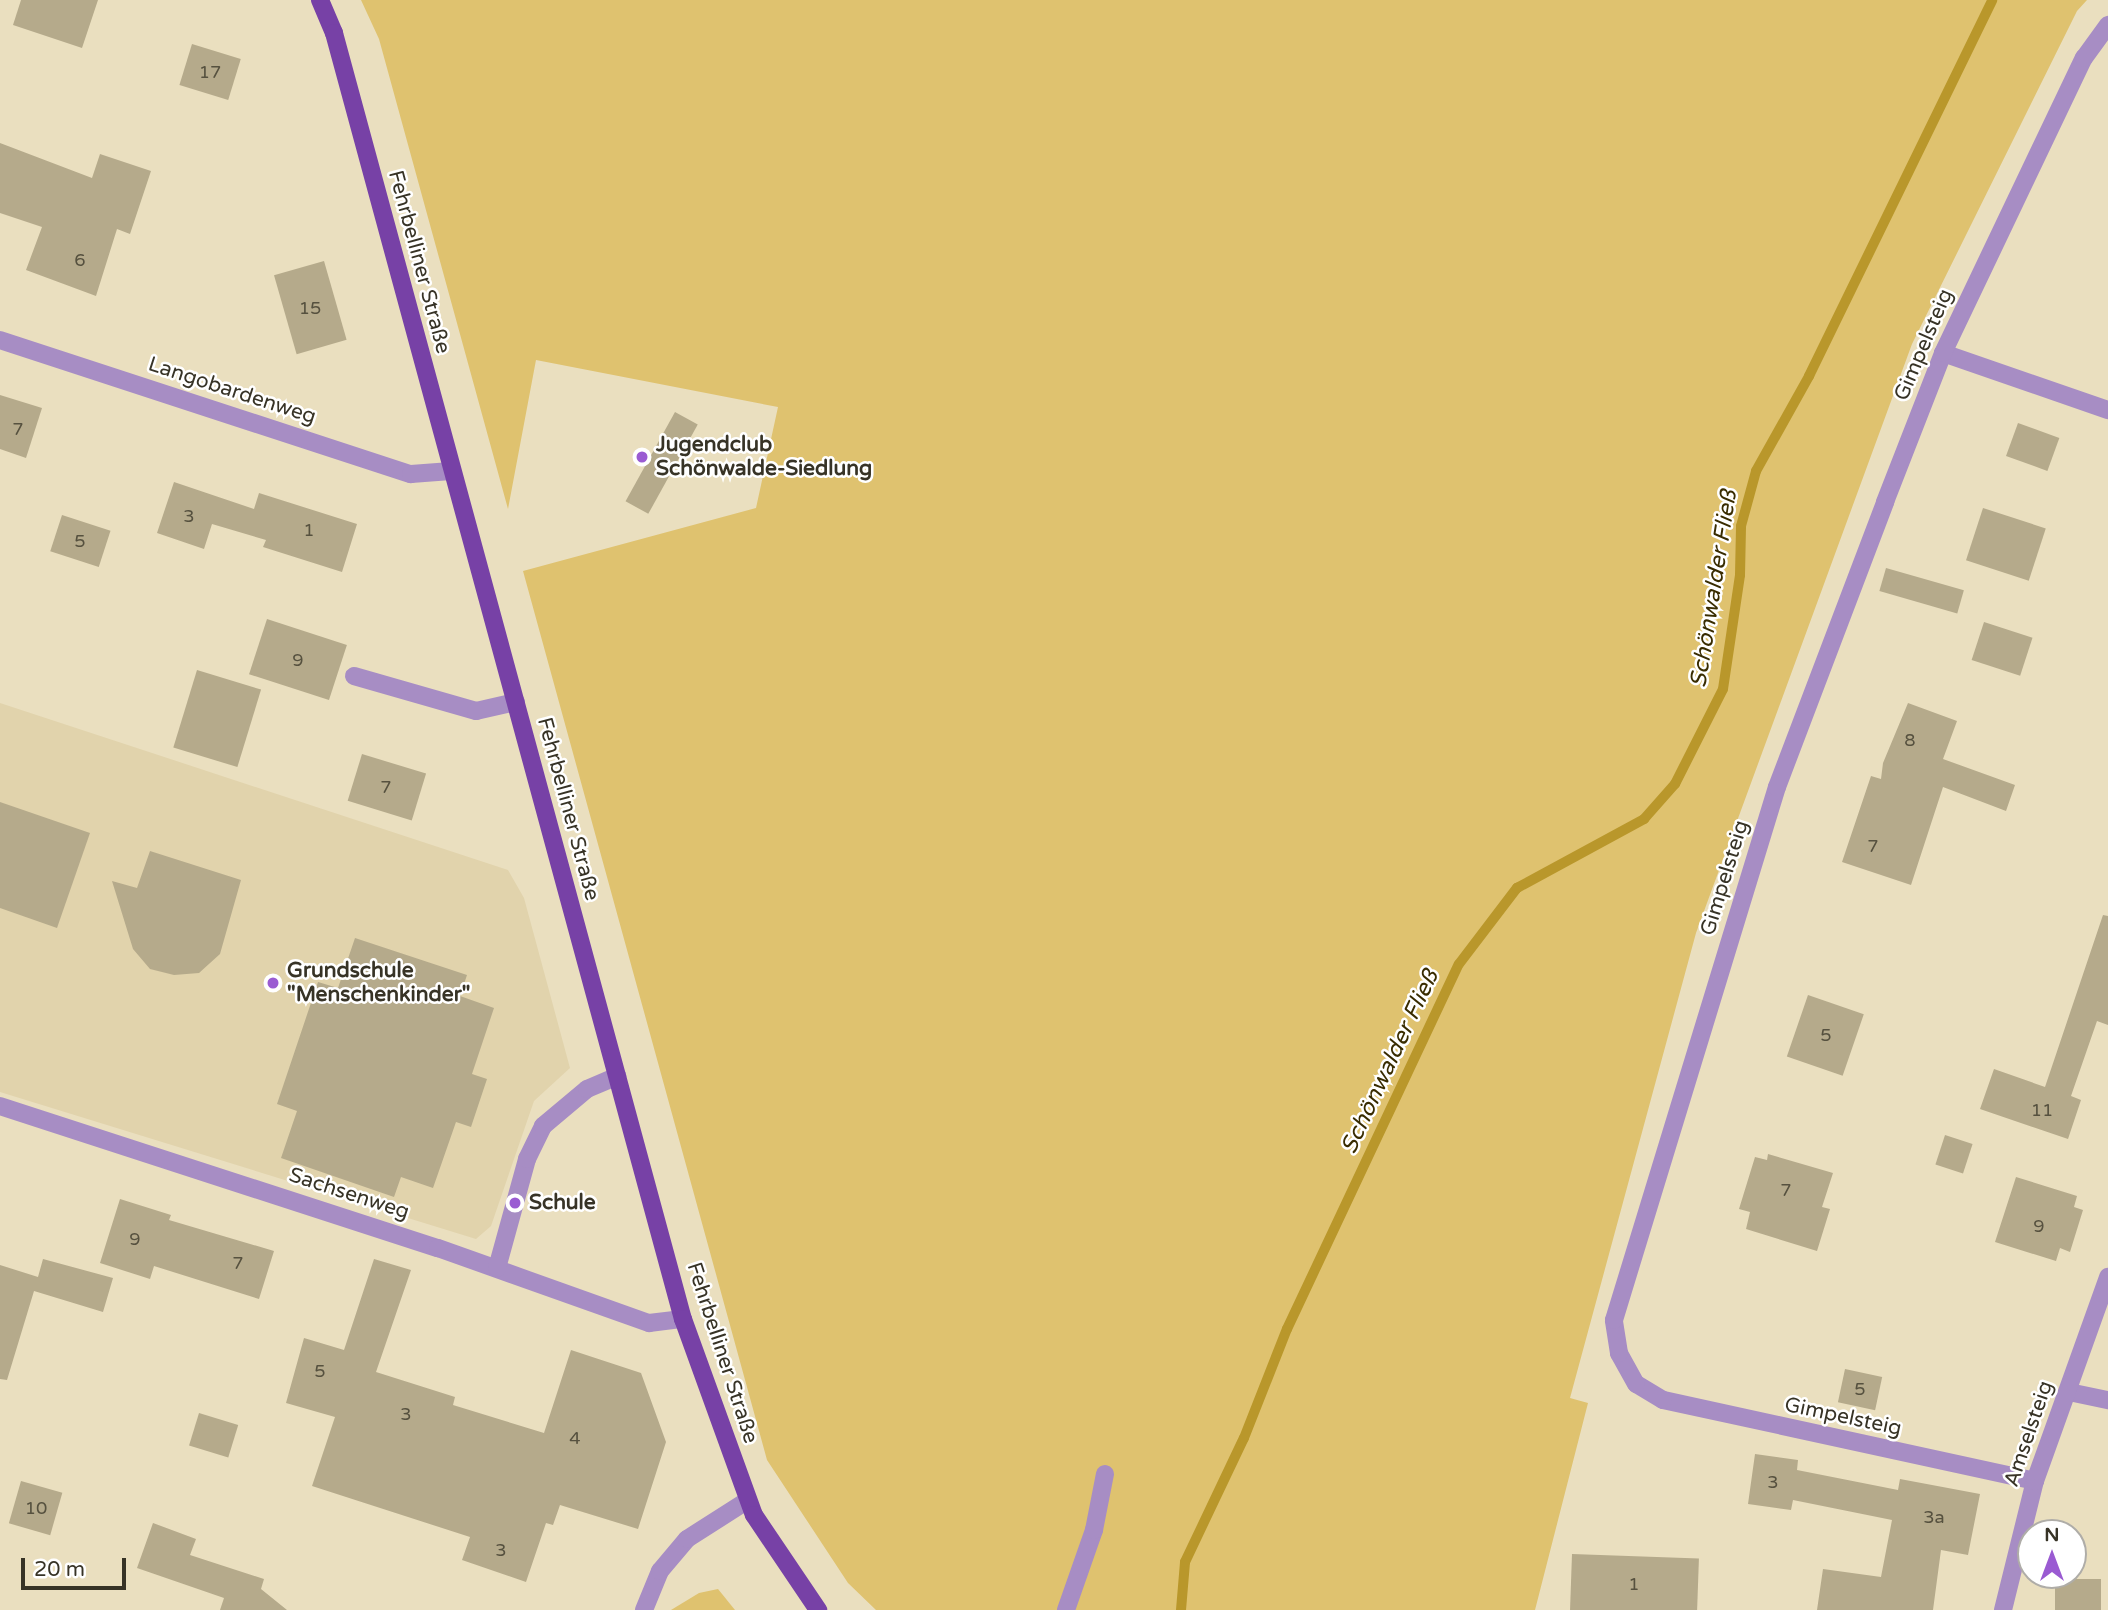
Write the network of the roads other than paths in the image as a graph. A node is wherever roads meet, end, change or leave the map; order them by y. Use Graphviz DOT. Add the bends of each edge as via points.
graph roads {
  1 [pos="320,0"];
  2 [pos="2108,25"];
  3 [pos="0,340"];
  4 [pos="1943,353"];
  5 [pos="2108,410"];
  6 [pos="451,471"];
  7 [pos="354,677"];
  8 [pos="516,702"];
  9 [pos="617,1076"];
  10 [pos="0,1106"];
  11 [pos="497,1268"];
  12 [pos="2108,1277"];
  13 [pos="683,1319"];
  14 [pos="2069,1392"];
  15 [pos="2108,1400"];
  16 [pos="1105,1474"];
  17 [pos="2035,1480"];
  18 [pos="748,1500"];
  19 [pos="644,1610"];
  20 [pos="818,1610"];
  21 [pos="1066,1610"];
  22 [pos="2003,1610"];
  1 -- 6 [label="main road, Fehrbelliner Straße" via="334,33"];
  2 -- 4 [label="street, Gimpelsteig" via="2084,58"];
  3 -- 6 [label="street, Langobardenweg" via="411,474"];
  4 -- 5 [label="street"];
  4 -- 17 [label="street, Gimpelsteig" via="1777,787 1614,1320 1619,1353 1636,1384 1663,1400"];
  6 -- 8 [label="main road, Fehrbelliner Straße"];
  7 -- 8 [label="street" via="476,711"];
  8 -- 9 [label="main road, Fehrbelliner Straße"];
  9 -- 11 [label="street" via="587,1089 543,1126 527,1159"];
  9 -- 13 [label="main road, Fehrbelliner Straße"];
  10 -- 11 [label="street, Sachsenweg"];
  11 -- 13 [label="street, Sachsenweg" via="649,1323"];
  12 -- 14 [label="street, Amselsteig"];
  13 -- 18 [label="main road, Fehrbelliner Straße"];
  14 -- 15 [label="street"];
  14 -- 17 [label="street, Amselsteig"];
  16 -- 21 [label="street" via="1094,1530"];
  17 -- 22 [label="street, Amselsteig"];
  18 -- 19 [label="street" via="687,1539 660,1571"];
  18 -- 20 [label="main road, Fehrbelliner Straße"];
}
